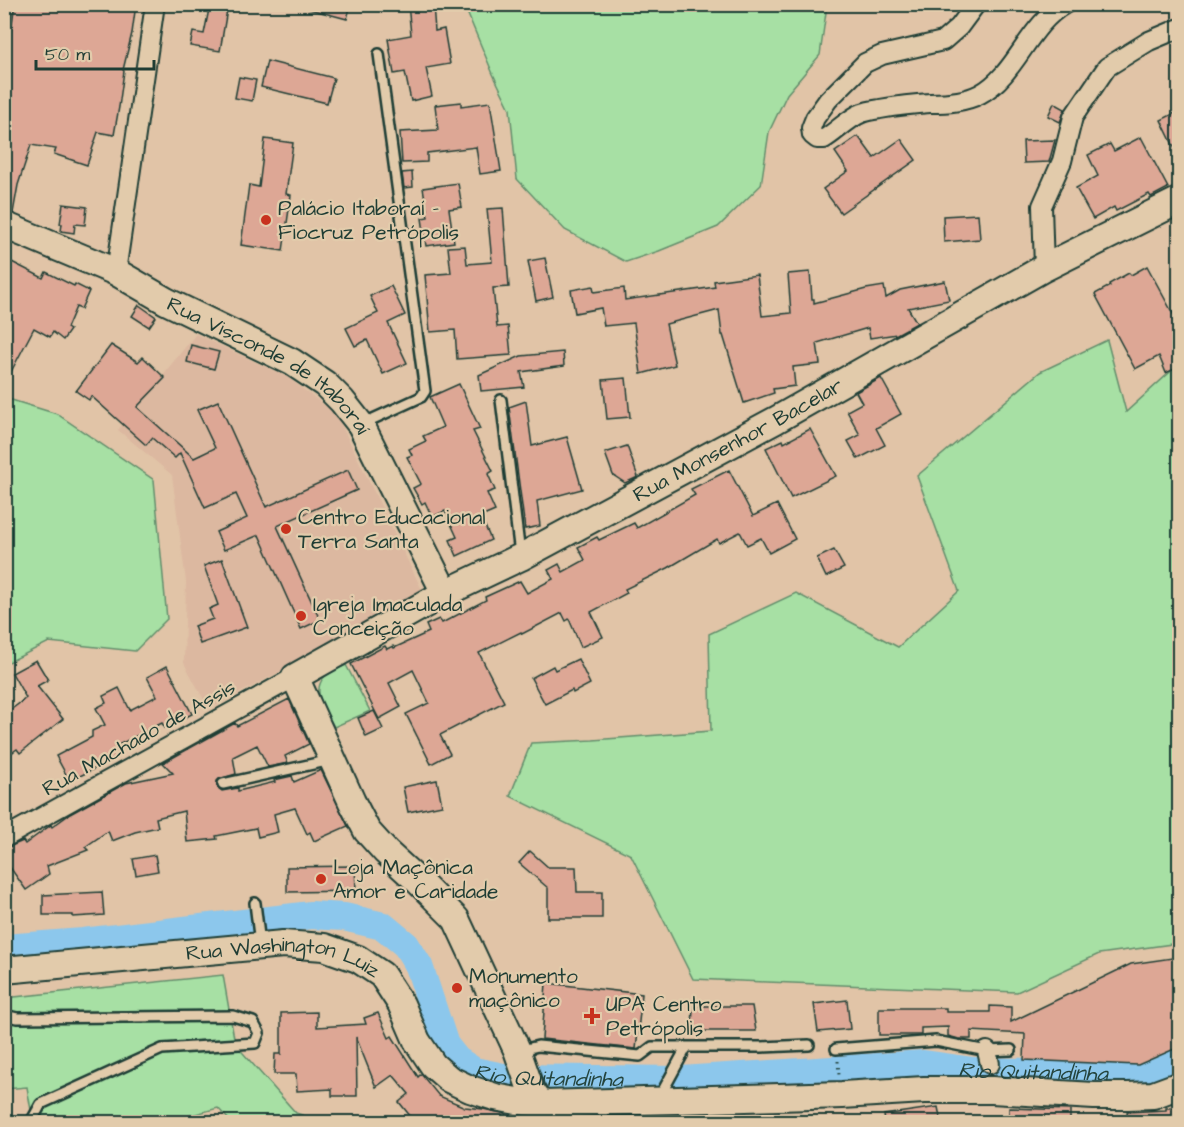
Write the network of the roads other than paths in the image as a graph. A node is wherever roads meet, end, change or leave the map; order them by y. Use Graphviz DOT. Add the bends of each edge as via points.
graph roads {
  1 [pos="155,4"];
  2 [pos="976,4"];
  3 [pos="1065,4"];
  4 [pos="1179,28"];
  5 [pos="379,54"];
  6 [pos="1179,200"];
  7 [pos="4,225"];
  8 [pos="1044,268"];
  9 [pos="116,272"];
  10 [pos="501,400"];
  11 [pos="361,425"];
  12 [pos="521,556"];
  13 [pos="445,593"];
  14 [pos="295,677"];
  15 [pos="333,760"];
  16 [pos="223,784"];
  17 [pos="4,838"];
  18 [pos="255,903"];
  19 [pos="260,946"];
  20 [pos="4,970"];
  21 [pos="4,1016"];
  22 [pos="809,1045"];
  23 [pos="686,1048"];
  24 [pos="836,1049"];
  25 [pos="1011,1050"];
  26 [pos="521,1060"];
  27 [pos="990,1072"];
  28 [pos="1179,1085"];
  29 [pos="531,1098"];
  30 [pos="658,1101"];
  31 [pos="31,1122"];
  1 -- 9 [label="street"];
  2 -- 3 [label="street" via="943,41 882,55 865,63 828,100 815,118 812,135 824,139 862,113 978,96 1002,75 1041,24"];
  4 -- 8 [label="street" via="1107,67 1072,117 1062,161 1042,207"];
  5 -- 11 [label="lane" via="425,391 421,397"];
  6 -- 8 [label="main road, Rua Monsenhor Bacelar"];
  7 -- 9 [label="main road, Rua Visconde de Itaboraí"];
  8 -- 12 [label="main road, Rua Monsenhor Bacelar" via="776,420"];
  9 -- 11 [label="main road, Rua Visconde de Itaboraí" via="166,301 292,362 325,384"];
  10 -- 12 [label="lane"];
  11 -- 13 [label="main road, Rua Visconde de Itaboraí"];
  12 -- 13 [label="main road, Rua Monsenhor Bacelar"];
  13 -- 14 [label="main road, Rua Monsenhor Bacelar"];
  14 -- 15 [label="main road"];
  14 -- 17 [label="street, Rua Machado de Assis"];
  15 -- 16 [label="lane"];
  15 -- 26 [label="main road" via="367,831 456,919"];
  18 -- 19 [label="lane"];
  19 -- 20 [label="main road, Rua Washington Luiz"];
  19 -- 29 [label="main road, Rua Washington Luiz" via="324,947 358,959 382,975 401,1004 417,1041 449,1078 495,1097"];
  21 -- 31 [label="lane" via="233,1016 253,1022 259,1033 255,1042 162,1049 41,1104"];
  22 -- 23 [label="lane"];
  23 -- 26 [label="lane" via="652,1047 640,1056 538,1046 530,1048"];
  23 -- 30 [label="lane"];
  24 -- 27 [label="lane" via="936,1041"];
  25 -- 27 [label="lane"];
  26 -- 29 [label="main road"];
  27 -- 28 [label="main road, Rua Washington Luiz" via="1094,1096 1153,1095"];
  27 -- 30 [label="main road, Rua Washington Luiz" via="924,1090"];
  29 -- 30 [label="main road, Rua Washington Luiz"];
}
